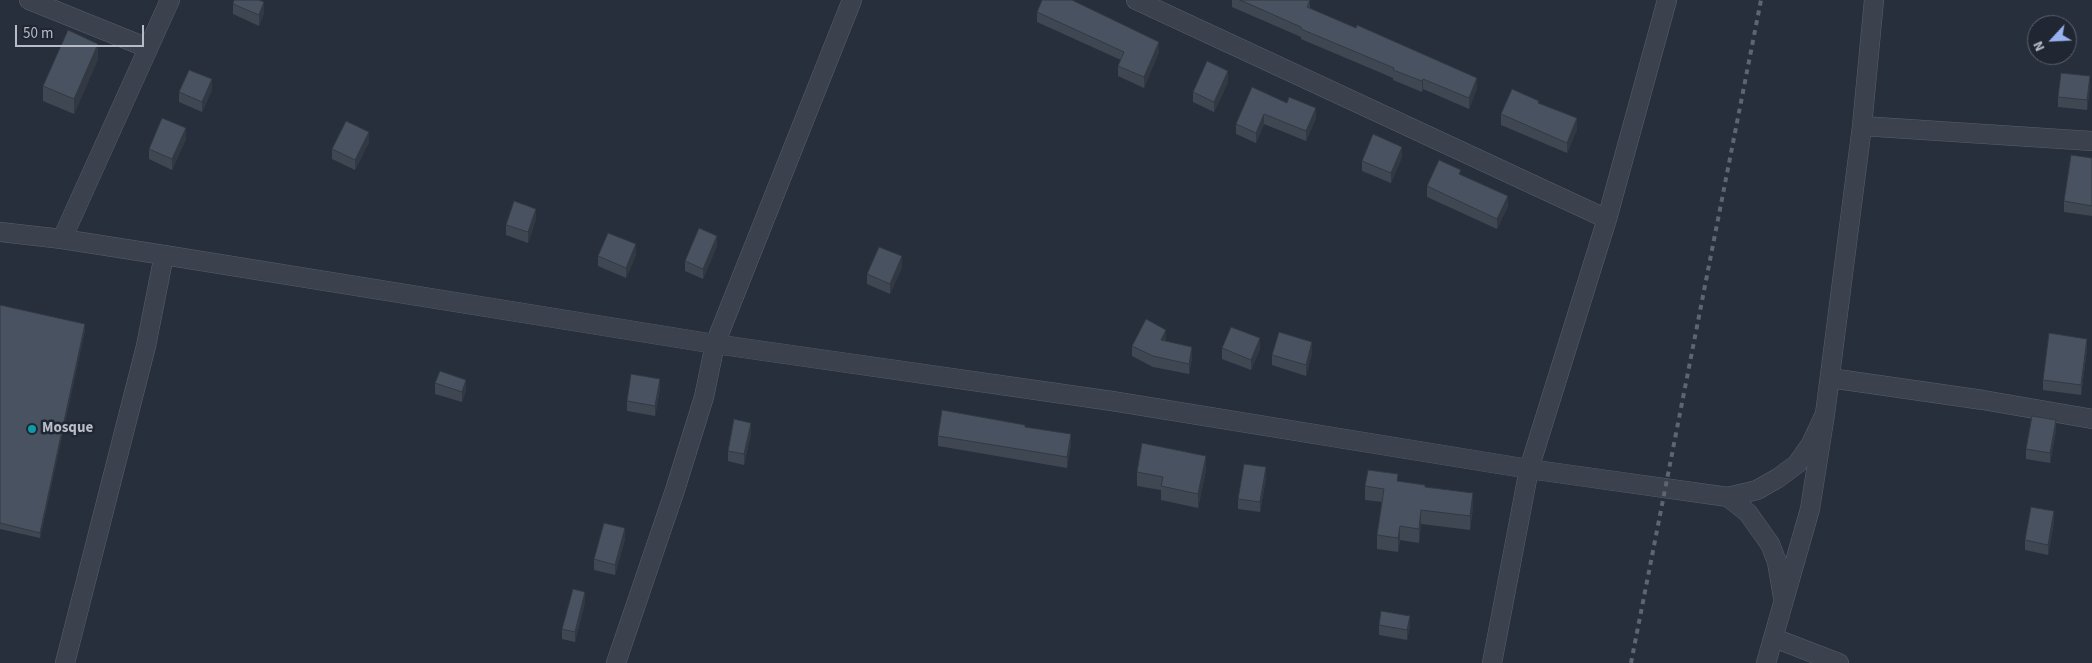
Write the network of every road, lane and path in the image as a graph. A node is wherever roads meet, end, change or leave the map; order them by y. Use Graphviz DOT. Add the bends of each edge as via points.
graph roads {
  1 [pos="29,0"];
  2 [pos="170,0"];
  3 [pos="852,0"];
  4 [pos="1136,0"];
  5 [pos="1667,0"];
  6 [pos="1874,0"];
  7 [pos="148,48"];
  8 [pos="1862,126"];
  9 [pos="2092,140"];
  10 [pos="1607,219"];
  11 [pos="0,232"];
  12 [pos="62,239"];
  13 [pos="164,255"];
  14 [pos="715,344"];
  15 [pos="1830,378"];
  16 [pos="1825,414"];
  17 [pos="2092,418"];
  18 [pos="1529,469"];
  19 [pos="1728,497"];
  20 [pos="1784,603"];
  21 [pos="1774,638"];
  22 [pos="65,663"];
  23 [pos="616,663"];
  24 [pos="1492,663"];
  25 [pos="1766,663"];
  26 [pos="1839,663"];
  1 -- 7 [label="street"];
  2 -- 7 [label="street"];
  3 -- 14 [label="street"];
  4 -- 10 [label="street"];
  5 -- 10 [label="street"];
  6 -- 8 [label="street"];
  7 -- 12 [label="street"];
  8 -- 9 [label="street"];
  8 -- 15 [label="street"];
  10 -- 18 [label="street"];
  11 -- 12 [label="street"];
  12 -- 13 [label="street"];
  13 -- 14 [label="street"];
  13 -- 22 [label="street" via="146,346"];
  14 -- 18 [label="street" via="1112,401"];
  14 -- 23 [label="street" via="704,397"];
  15 -- 16 [label="street"];
  15 -- 17 [label="street"];
  16 -- 19 [label="street" via="1797,464 1757,490"];
  16 -- 20 [label="street" via="1810,509"];
  18 -- 19 [label="street"];
  18 -- 24 [label="street"];
  19 -- 20 [label="street" via="1748,513 1770,544"];
  20 -- 21 [label="street"];
  21 -- 25 [label="street"];
  21 -- 26 [label="street"];
}
